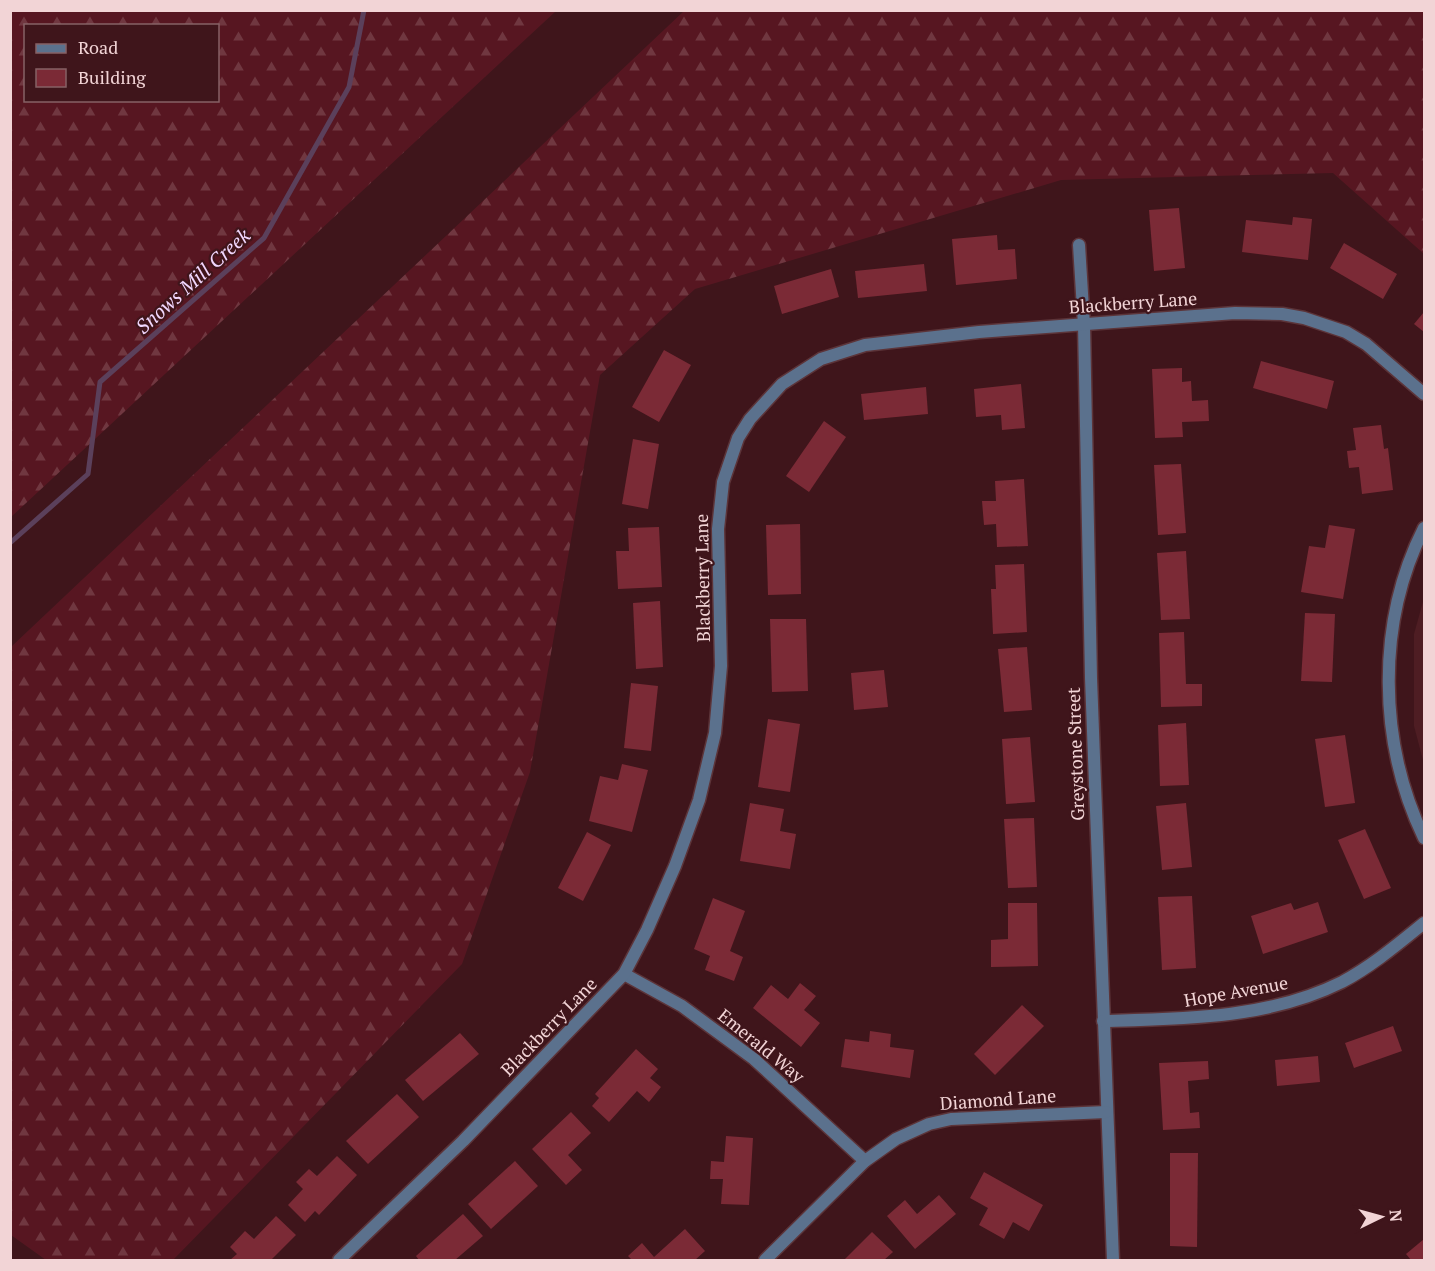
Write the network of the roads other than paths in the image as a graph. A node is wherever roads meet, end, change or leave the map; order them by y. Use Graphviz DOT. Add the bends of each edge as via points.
graph roads {
  1 [pos="1078,245"];
  2 [pos="1084,325"];
  3 [pos="1425,394"];
  4 [pos="1425,528"];
  5 [pos="1425,838"];
  6 [pos="1425,923"];
  7 [pos="624,974"];
  8 [pos="1103,1021"];
  9 [pos="1106,1112"];
  10 [pos="865,1161"];
  11 [pos="339,1260"];
  12 [pos="765,1260"];
  13 [pos="1113,1260"];
  1 -- 2 [label="street, Greystone Street"];
  2 -- 3 [label="street, Blackberry Lane" via="1235,314 1304,318 1346,332 1366,344"];
  2 -- 7 [label="street, Blackberry Lane" via="980,332 843,350 800,370 750,419 729,460 720,506 722,666 715,733 699,800 675,866"];
  2 -- 8 [label="street, Greystone Street"];
  4 -- 5 [label="street" via="1409,564 1397,608 1389,701 1400,770"];
  6 -- 8 [label="street, Hope Avenue" via="1381,958 1300,999 1256,1010 1188,1019"];
  7 -- 10 [label="street, Emerald Way" via="682,1006 754,1059"];
  7 -- 11 [label="street, Blackberry Lane" via="463,1141"];
  8 -- 9 [label="street, Greystone Street"];
  9 -- 10 [label="street, Diamond Lane" via="951,1119 896,1139"];
  9 -- 13 [label="street, Greystone Street"];
  10 -- 12 [label="street, Diamond Lane"];
}
